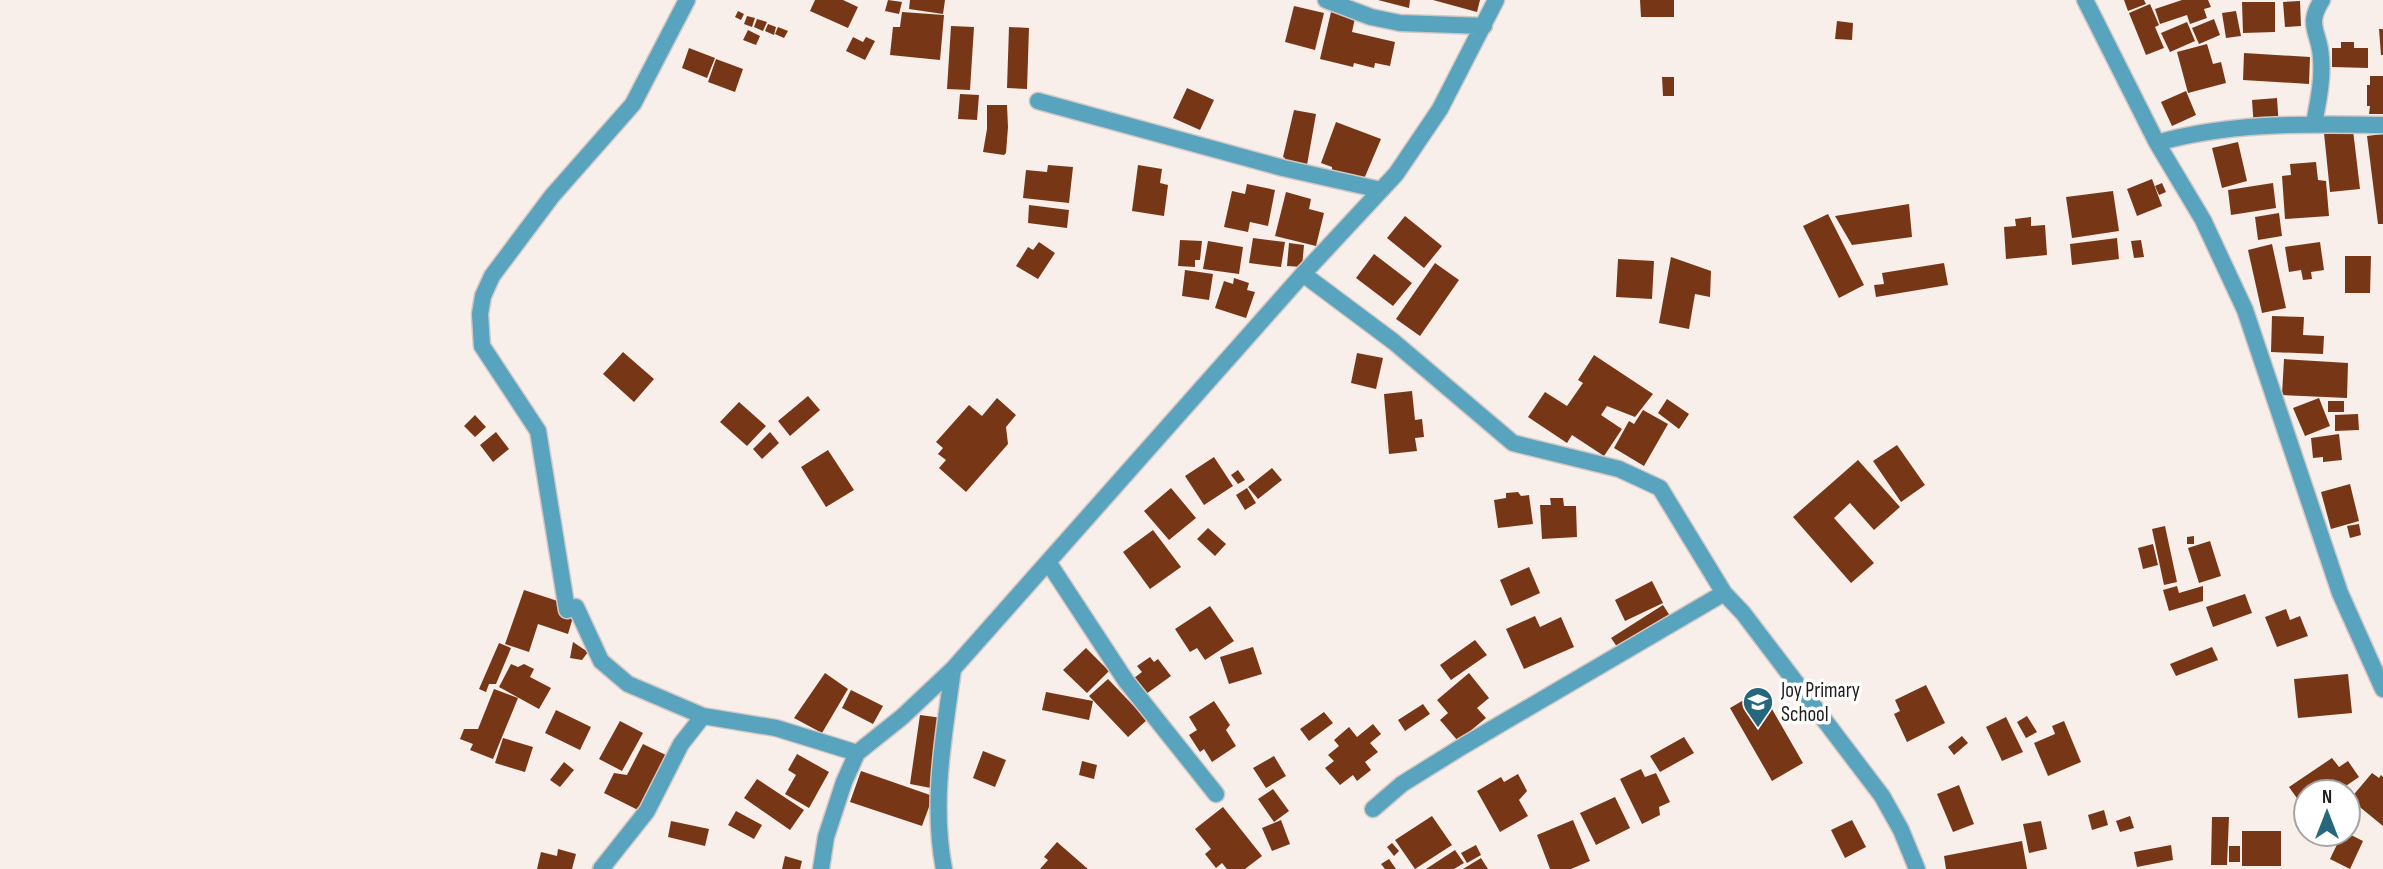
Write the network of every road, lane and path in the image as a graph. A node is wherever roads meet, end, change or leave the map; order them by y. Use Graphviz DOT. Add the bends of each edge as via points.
graph roads {
  1 [pos="687,0"];
  2 [pos="1326,0"];
  3 [pos="1496,0"];
  4 [pos="2085,0"];
  5 [pos="2322,0"];
  6 [pos="1484,26"];
  7 [pos="1038,101"];
  8 [pos="2314,124"];
  9 [pos="2383,125"];
  10 [pos="2157,143"];
  11 [pos="1381,190"];
  12 [pos="1303,274"];
  13 [pos="1048,562"];
  14 [pos="1724,593"];
  15 [pos="953,669"];
  16 [pos="2383,690"];
  17 [pos="703,716"];
  18 [pos="857,753"];
  19 [pos="1216,794"];
  20 [pos="1373,809"];
  21 [pos="601,869"];
  22 [pos="821,869"];
  23 [pos="944,869"];
  24 [pos="1917,869"];
  1 -- 17 [label="street" via="633,104 552,196 492,276 482,296 480,314 482,346 538,431 567,610 576,607 601,661 628,684"];
  2 -- 6 [label="street" via="1400,23"];
  3 -- 6 [label="street"];
  4 -- 10 [label="street"];
  5 -- 8 [label="street" via="2312,25 2321,56"];
  6 -- 11 [label="street" via="1440,109"];
  7 -- 11 [label="street"];
  8 -- 9 [label="street"];
  8 -- 10 [label="street" via="2221,130"];
  10 -- 16 [label="street" via="2203,220 2245,310 2340,593"];
  11 -- 12 [label="street"];
  12 -- 13 [label="street"];
  12 -- 14 [label="street" via="1394,342 1513,443 1619,470 1660,488"];
  13 -- 15 [label="street"];
  13 -- 19 [label="street" via="1126,681"];
  14 -- 20 [label="street" via="1463,746"];
  14 -- 24 [label="street" via="1882,796"];
  15 -- 18 [label="street"];
  15 -- 23 [label="street" via="937,825"];
  17 -- 18 [label="street" via="776,728"];
  17 -- 21 [label="street" via="681,744 647,811"];
  18 -- 22 [label="street" via="826,837"];
}
